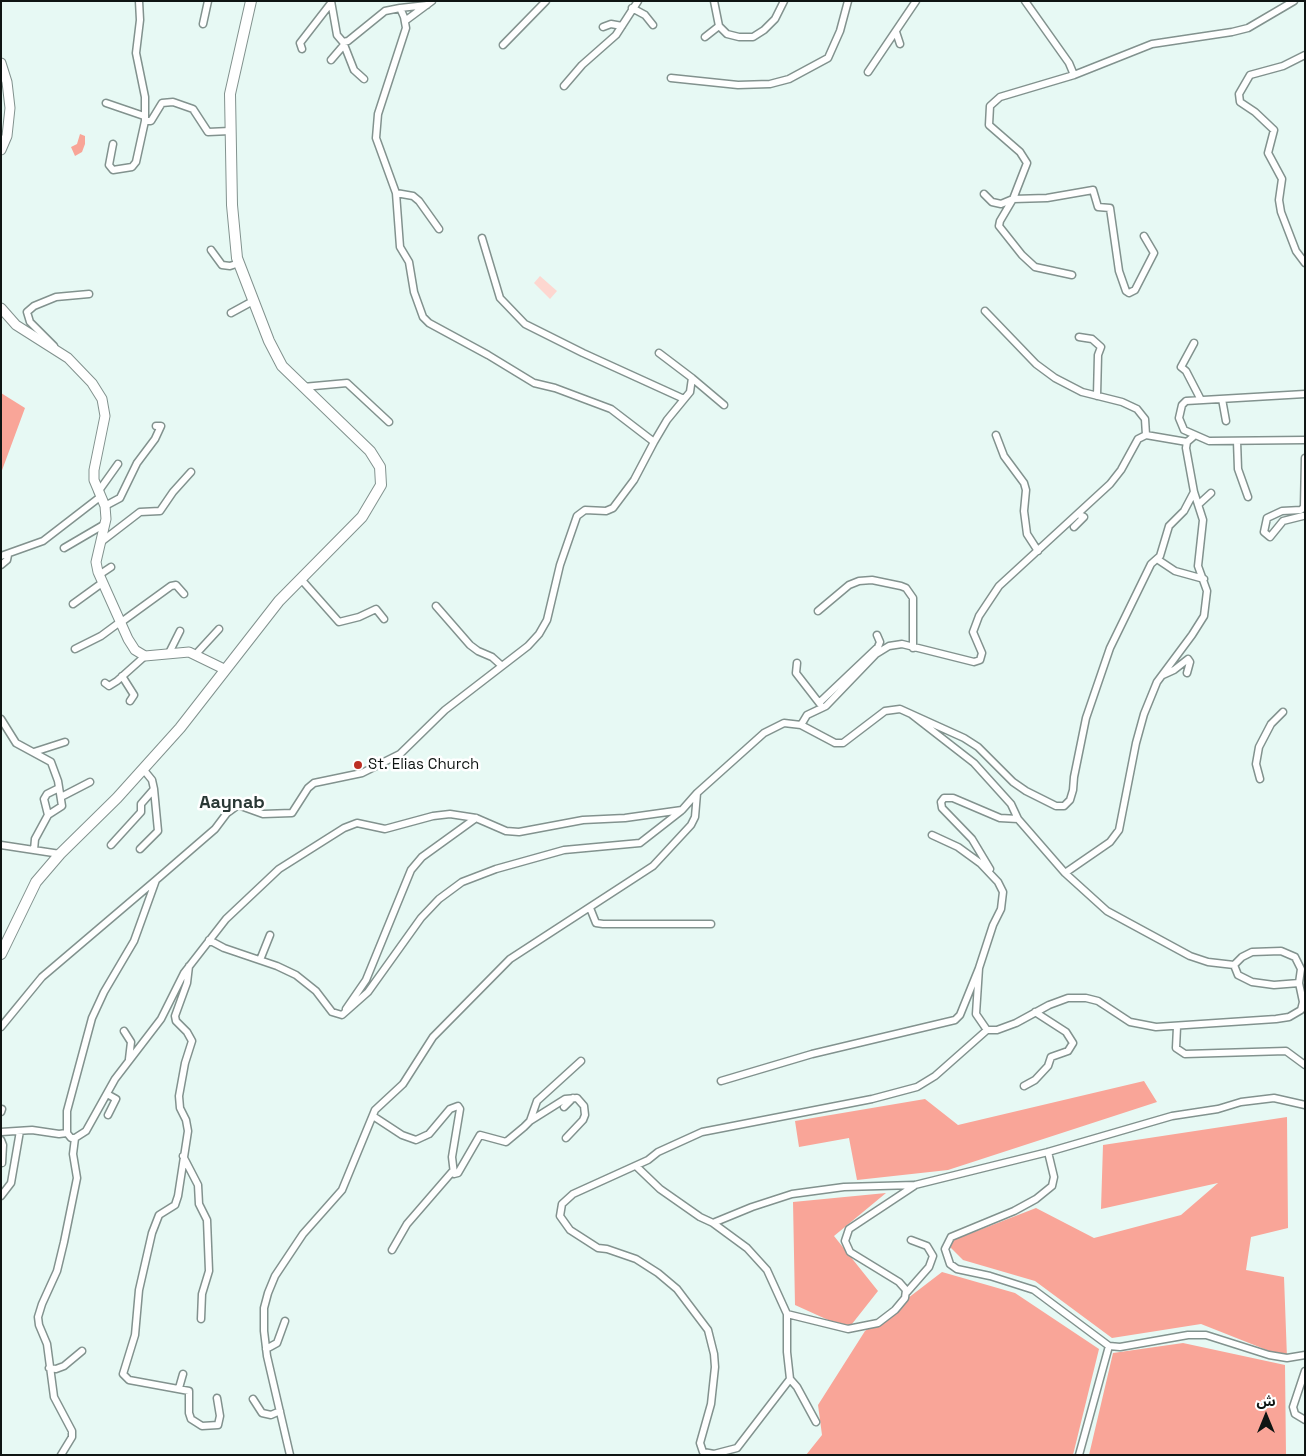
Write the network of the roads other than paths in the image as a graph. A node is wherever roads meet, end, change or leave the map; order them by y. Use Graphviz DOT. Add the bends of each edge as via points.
graph roads {
  1 [pos="139,1"];
  2 [pos="208,1"];
  3 [pos="546,1"];
  4 [pos="638,1"];
  5 [pos="714,1"];
  6 [pos="784,1"];
  7 [pos="848,1"];
  8 [pos="916,1"];
  9 [pos="1025,1"];
  10 [pos="1294,1"];
  11 [pos="250,2"];
  12 [pos="331,2"];
  13 [pos="430,3"];
  14 [pos="400,8"];
  15 [pos="632,8"];
  16 [pos="405,22"];
  17 [pos="203,24"];
  18 [pos="652,25"];
  19 [pos="622,26"];
  20 [pos="719,26"];
  21 [pos="603,28"];
  22 [pos="896,32"];
  23 [pos="705,37"];
  24 [pos="343,44"];
  25 [pos="900,44"];
  26 [pos="503,45"];
  27 [pos="302,49"];
  28 [pos="1305,55"];
  29 [pos="331,60"];
  30 [pos="1,63"];
  31 [pos="868,72"];
  32 [pos="1074,76"];
  33 [pos="671,78"];
  34 [pos="364,80"];
  35 [pos="564,86"];
  36 [pos="106,103"];
  37 [pos="145,118"];
  38 [pos="230,132"];
  39 [pos="112,144"];
  40 [pos="1,150"];
  41 [pos="396,193"];
  42 [pos="984,194"];
  43 [pos="1014,199"];
  44 [pos="439,229"];
  45 [pos="1144,236"];
  46 [pos="482,238"];
  47 [pos="211,250"];
  48 [pos="239,263"];
  49 [pos="1305,263"];
  50 [pos="1072,275"];
  51 [pos="89,294"];
  52 [pos="253,301"];
  53 [pos="1,308"];
  54 [pos="985,311"];
  55 [pos="231,313"];
  56 [pos="1079,337"];
  57 [pos="1194,343"];
  58 [pos="61,352"];
  59 [pos="659,353"];
  60 [pos="692,378"];
  61 [pos="302,387"];
  62 [pos="1305,394"];
  63 [pos="1097,396"];
  64 [pos="684,399"];
  65 [pos="1222,399"];
  66 [pos="1201,400"];
  67 [pos="724,405"];
  68 [pos="1226,421"];
  69 [pos="389,422"];
  70 [pos="156,426"];
  71 [pos="996,435"];
  72 [pos="1146,435"];
  73 [pos="1194,436"];
  74 [pos="1305,440"];
  75 [pos="1237,441"];
  76 [pos="654,442"];
  77 [pos="1188,442"];
  78 [pos="1305,458"];
  79 [pos="118,464"];
  80 [pos="191,472"];
  81 [pos="1194,492"];
  82 [pos="1211,493"];
  83 [pos="99,494"];
  84 [pos="1248,497"];
  85 [pos="1199,504"];
  86 [pos="105,506"];
  87 [pos="1078,514"];
  88 [pos="1304,516"];
  89 [pos="105,524"];
  90 [pos="1074,527"];
  91 [pos="101,542"];
  92 [pos="64,548"];
  93 [pos="1038,551"];
  94 [pos="4,556"];
  95 [pos="1157,559"];
  96 [pos="1,565"];
  97 [pos="111,567"];
  98 [pos="300,578"];
  99 [pos="100,579"];
  100 [pos="1204,580"];
  101 [pos="184,594"];
  102 [pos="74,604"];
  103 [pos="436,606"];
  104 [pos="818,611"];
  105 [pos="384,619"];
  106 [pos="120,623"];
  107 [pos="219,629"];
  108 [pos="180,631"];
  109 [pos="876,635"];
  110 [pos="913,648"];
  111 [pos="75,649"];
  112 [pos="169,653"];
  113 [pos="196,654"];
  114 [pos="145,656"];
  115 [pos="797,664"];
  116 [pos="502,666"];
  117 [pos="224,669"];
  118 [pos="1187,673"];
  119 [pos="122,676"];
  120 [pos="1161,676"];
  121 [pos="105,684"];
  122 [pos="130,701"];
  123 [pos="820,702"];
  124 [pos="818,710"];
  125 [pos="1283,712"];
  126 [pos="910,713"];
  127 [pos="1,719"];
  128 [pos="801,725"];
  129 [pos="65,742"];
  130 [pos="32,752"];
  131 [pos="143,769"];
  132 [pos="1260,779"];
  133 [pos="90,782"];
  134 [pos="59,788"];
  135 [pos="154,789"];
  136 [pos="697,793"];
  137 [pos="61,797"];
  138 [pos="682,810"];
  139 [pos="48,815"];
  140 [pos="476,818"];
  141 [pos="1018,819"];
  142 [pos="932,835"];
  143 [pos="1,845"];
  144 [pos="111,846"];
  145 [pos="140,849"];
  146 [pos="34,850"];
  147 [pos="60,854"];
  148 [pos="1066,873"];
  149 [pos="156,880"];
  150 [pos="998,882"];
  151 [pos="590,908"];
  152 [pos="711,924"];
  153 [pos="270,935"];
  154 [pos="209,940"];
  155 [pos="1,954"];
  156 [pos="260,960"];
  157 [pos="1234,965"];
  158 [pos="188,966"];
  159 [pos="979,968"];
  160 [pos="1299,983"];
  161 [pos="1035,1012"];
  162 [pos="342,1015"];
  163 [pos="1,1027"];
  164 [pos="1177,1027"];
  165 [pos="987,1030"];
  166 [pos="124,1031"];
  167 [pos="129,1059"];
  168 [pos="581,1061"];
  169 [pos="1305,1065"];
  170 [pos="721,1081"];
  171 [pos="1024,1086"];
  172 [pos="107,1094"];
  173 [pos="574,1097"];
  174 [pos="1305,1106"];
  175 [pos="564,1107"];
  176 [pos="108,1115"];
  177 [pos="373,1116"];
  178 [pos="530,1122"];
  179 [pos="20,1131"];
  180 [pos="1,1132"];
  181 [pos="67,1133"];
  182 [pos="75,1138"];
  183 [pos="566,1138"];
  184 [pos="1,1140"];
  185 [pos="1048,1152"];
  186 [pos="183,1154"];
  187 [pos="2,1164"];
  188 [pos="636,1166"];
  189 [pos="452,1172"];
  190 [pos="914,1185"];
  191 [pos="1,1196"];
  192 [pos="713,1223"];
  193 [pos="911,1240"];
  194 [pos="392,1250"];
  195 [pos="907,1292"];
  196 [pos="787,1314"];
  197 [pos="201,1319"];
  198 [pos="285,1321"];
  199 [pos="1109,1346"];
  200 [pos="266,1349"];
  201 [pos="82,1351"];
  202 [pos="1305,1355"];
  203 [pos="48,1368"];
  204 [pos="1305,1372"];
  205 [pos="183,1374"];
  206 [pos="790,1379"];
  207 [pos="179,1388"];
  208 [pos="217,1398"];
  209 [pos="253,1399"];
  210 [pos="280,1411"];
  211 [pos="1305,1420"];
  212 [pos="816,1422"];
  213 [pos="60,1455"];
  214 [pos="290,1455"];
  215 [pos="1080,1455"];
  1 -- 37 [label="street" via="136,53 146,97"];
  2 -- 17 [label="street"];
  3 -- 26 [label="street"];
  4 -- 15 [label="street"];
  5 -- 20 [label="street"];
  6 -- 20 [label="street" via="775,19 754,37 739,38 727,34"];
  7 -- 33 [label="street" via="828,58 788,79 770,84 738,85"];
  8 -- 22 [label="street"];
  9 -- 32 [label="street" via="1069,63"];
  10 -- 32 [label="street" via="1248,28 1152,44"];
  11 -- 38 [label="main road" via="231,87"];
  12 -- 24 [label="street" via="337,36"];
  12 -- 27 [label="street" via="300,43"];
  13 -- 14 [label="street"];
  13 -- 16 [label="street"];
  14 -- 16 [label="street"];
  14 -- 24 [label="street" via="385,11"];
  15 -- 18 [label="street" via="645,15"];
  15 -- 19 [label="street"];
  16 -- 41 [label="street" via="406,28 378,114 376,132"];
  19 -- 21 [label="street" via="611,24"];
  19 -- 35 [label="street"];
  20 -- 23 [label="street"];
  22 -- 25 [label="street"];
  22 -- 31 [label="street"];
  24 -- 29 [label="street"];
  24 -- 34 [label="street" via="358,76"];
  28 -- 49 [label="street" via="1250,76 1239,94 1240,102 1274,130 1268,153 1282,179 1281,212 1296,251"];
  30 -- 40 [label="street" via="10,108 7,136"];
  32 -- 43 [label="street" via="1000,97 990,106 990,125 1020,152 1027,163"];
  36 -- 37 [label="street"];
  37 -- 38 [label="street" via="151,121 162,104 173,102 193,109 208,132"];
  37 -- 39 [label="street" via="136,162 132,167 113,170 109,166"];
  38 -- 48 [label="main road" via="233,236"];
  41 -- 44 [label="street" via="412,196"];
  41 -- 76 [label="street" via="400,247 409,262 414,292 428,323 534,384 555,388 611,410"];
  42 -- 43 [label="street" via="992,202 1001,204"];
  43 -- 45 [label="street" via="1047,198 1093,190 1098,207 1110,208 1120,271 1126,291 1130,293 1135,290 1154,253"];
  43 -- 50 [label="street" via="1000,226 1016,248 1035,267"];
  46 -- 64 [label="street" via="500,298 525,324"];
  47 -- 48 [label="street" via="222,265"];
  48 -- 52 [label="main road"];
  51 -- 58 [label="street" via="56,297 27,312 30,322"];
  52 -- 55 [label="street"];
  52 -- 61 [label="main road" via="274,352"];
  53 -- 58 [label="street" via="16,325"];
  54 -- 63 [label="street" via="1044,371 1069,386"];
  56 -- 63 [label="street" via="1092,339 1101,347"];
  57 -- 66 [label="street" via="1181,367"];
  58 -- 83 [label="street" via="92,383 102,399 104,427 94,470"];
  59 -- 60 [label="street"];
  60 -- 64 [label="street" via="690,392"];
  60 -- 67 [label="street"];
  61 -- 69 [label="street" via="347,383"];
  61 -- 98 [label="main road" via="370,451 377,460 382,486 362,517"];
  62 -- 65 [label="street"];
  63 -- 72 [label="street" via="1138,409 1145,419"];
  64 -- 76 [label="street"];
  65 -- 66 [label="street"];
  65 -- 68 [label="street"];
  66 -- 73 [label="street" via="1186,401 1180,411 1184,430"];
  70 -- 86 [label="street" via="161,426 137,463 120,498"];
  71 -- 93 [label="street" via="1004,456 1024,483 1026,534"];
  72 -- 77 [label="street"];
  72 -- 87 [label="street" via="1138,439 1110,484"];
  73 -- 75 [label="street" via="1209,441"];
  73 -- 77 [label="street"];
  74 -- 75 [label="street"];
  75 -- 84 [label="street" via="1238,469"];
  76 -- 116 [label="street" via="634,480 613,508 585,510 578,516 560,565 543,628 528,646"];
  77 -- 81 [label="street" via="1187,455"];
  78 -- 88 [label="street" via="1304,507 1267,518 1264,532 1270,537 1283,521"];
  79 -- 83 [label="street"];
  80 -- 91 [label="street" via="160,511 140,512"];
  81 -- 85 [label="street"];
  81 -- 95 [label="street" via="1184,511 1168,526"];
  82 -- 85 [label="street"];
  83 -- 86 [label="street"];
  83 -- 94 [label="street" via="43,541"];
  85 -- 100 [label="street" via="1203,530 1198,566"];
  86 -- 89 [label="street"];
  87 -- 90 [label="street" via="1084,517"];
  87 -- 93 [label="street"];
  89 -- 91 [label="street"];
  89 -- 92 [label="street"];
  91 -- 99 [label="street" via="96,562"];
  93 -- 110 [label="street" via="999,586 979,616 973,632 982,653 980,660 974,662"];
  94 -- 96 [label="street" via="7,560"];
  95 -- 100 [label="street" via="1175,571"];
  95 -- 126 [label="street" via="1150,564 1098,681 1082,736 1073,790 1064,806 1056,806 1026,791 978,747"];
  97 -- 99 [label="street"];
  98 -- 105 [label="street" via="339,622 359,618 376,609"];
  98 -- 117 [label="main road"];
  99 -- 102 [label="street"];
  99 -- 106 [label="street"];
  100 -- 120 [label="street" via="1207,591 1204,616"];
  101 -- 106 [label="street" via="176,585 171,586"];
  103 -- 116 [label="street" via="470,645"];
  104 -- 110 [label="street" via="849,585 859,581 872,580 901,586 913,598"];
  106 -- 111 [label="street"];
  106 -- 114 [label="street" via="136,650"];
  107 -- 113 [label="street"];
  108 -- 112 [label="street"];
  109 -- 123 [label="street" via="880,642 878,647"];
  110 -- 124 [label="street" via="896,644 884,648 826,706"];
  112 -- 113 [label="street"];
  112 -- 114 [label="street"];
  113 -- 117 [label="street"];
  114 -- 119 [label="street"];
  115 -- 123 [label="street" via="799,678"];
  116 -- 149 [label="street" via="441,713 400,754 362,774 314,783 292,813 263,814 238,806"];
  117 -- 131 [label="main road" via="180,728"];
  118 -- 120 [label="street" via="1188,659"];
  119 -- 121 [label="street" via="109,686"];
  119 -- 122 [label="street" via="134,695"];
  120 -- 148 [label="street" via="1140,727 1119,830 1110,842"];
  123 -- 124 [label="street"];
  124 -- 128 [label="street" via="807,715"];
  125 -- 132 [label="street" via="1271,724 1259,747 1256,764"];
  126 -- 128 [label="street" via="900,709 885,711 843,743 835,743"];
  126 -- 141 [label="street" via="974,764 1011,804"];
  127 -- 130 [label="street" via="16,743"];
  128 -- 136 [label="street" via="784,723 764,733"];
  129 -- 130 [label="street"];
  130 -- 134 [label="street" via="51,762"];
  131 -- 135 [label="street" via="152,780"];
  131 -- 147 [label="main road"];
  133 -- 137 [label="street"];
  134 -- 137 [label="street"];
  134 -- 139 [label="street" via="44,799"];
  135 -- 144 [label="street" via="141,804 141,812"];
  135 -- 145 [label="street" via="158,831"];
  136 -- 138 [label="street"];
  136 -- 151 [label="street" via="695,817 675,844 648,870"];
  137 -- 139 [label="street" via="62,806"];
  138 -- 140 [label="street" via="583,820 512,832"];
  138 -- 162 [label="street" via="640,843 573,848 462,882 421,918 368,992"];
  139 -- 146 [label="street" via="35,839"];
  140 -- 154 [label="street" via="440,815 385,829 357,823 350,825 279,869 229,916"];
  140 -- 162 [label="street" via="422,857 411,870 366,980"];
  141 -- 148 [label="street"];
  141 -- 150 [label="street" via="1000,818 953,798 944,798 942,802 942,808 972,839"];
  142 -- 150 [label="street" via="969,854"];
  143 -- 146 [label="street"];
  146 -- 147 [label="street"];
  147 -- 155 [label="main road" via="32,889"];
  148 -- 157 [label="street" via="1107,911 1186,954 1208,962"];
  149 -- 163 [label="street" via="42,977"];
  149 -- 181 [label="street" via="134,941 92,1018 69,1099"];
  150 -- 159 [label="street" via="1004,900"];
  151 -- 152 [label="street" via="596,923 603,924"];
  151 -- 177 [label="street" via="510,960 488,980 433,1036 403,1084 378,1106"];
  153 -- 156 [label="street"];
  154 -- 156 [label="street"];
  154 -- 158 [label="street"];
  156 -- 162 [label="street" via="301,978 332,1012"];
  157 -- 160 [label="street" via="1238,974 1252,982 1274,985"];
  157 -- 160 [label="street" via="1252,952 1280,951 1295,956 1300,963"];
  158 -- 167 [label="street" via="161,1019"];
  158 -- 186 [label="street" via="188,983 175,1016 192,1041 179,1096 188,1126"];
  159 -- 165 [label="street" via="976,1014"];
  159 -- 170 [label="street" via="955,1020 812,1054"];
  160 -- 164 [label="street" via="1303,1002 1301,1010 1289,1018"];
  161 -- 164 [label="street" via="1068,998 1086,998 1130,1022"];
  161 -- 165 [label="street" via="1007,1026"];
  161 -- 171 [label="street" via="1066,1032 1073,1043 1068,1051 1051,1057 1048,1066 1035,1080"];
  164 -- 169 [label="street" via="1176,1048 1185,1054 1286,1051"];
  165 -- 188 [label="street" via="917,1088 702,1132"];
  166 -- 167 [label="street" via="131,1042"];
  167 -- 172 [label="street"];
  168 -- 178 [label="street" via="537,1101"];
  172 -- 176 [label="street" via="116,1099"];
  172 -- 182 [label="street" via="86,1131"];
  173 -- 175 [label="street"];
  173 -- 178 [label="street" via="565,1099"];
  173 -- 183 [label="street" via="583,1104 585,1114"];
  174 -- 185 [label="street" via="1274,1098 1240,1102 1218,1110 1172,1116"];
  177 -- 189 [label="street" via="416,1140 429,1134 450,1109 458,1106"];
  177 -- 200 [label="street" via="342,1190 307,1228 271,1285 263,1316"];
  178 -- 189 [label="street" via="506,1142 480,1135 458,1173"];
  179 -- 180 [label="street"];
  179 -- 181 [label="street"];
  179 -- 191 [label="street" via="11,1183"];
  181 -- 182 [label="street"];
  182 -- 203 [label="street" via="73,1154 77,1178 64,1242 58,1271 38,1317 47,1344"];
  184 -- 187 [label="street"];
  185 -- 190 [label="street"];
  185 -- 199 [label="street" via="1054,1177 1052,1186 1014,1211 951,1237 944,1249 946,1258 957,1269 1034,1290"];
  186 -- 197 [label="street" via="198,1185 199,1204 207,1220 208,1271 202,1294"];
  186 -- 207 [label="street" via="177,1200 159,1215 152,1233 139,1290 135,1335 123,1374 129,1380"];
  188 -- 192 [label="street" via="660,1189"];
  188 -- 206 [label="street" via="568,1198 562,1204 560,1216 570,1230 598,1248 607,1248 636,1259 667,1280 708,1330 715,1367 711,1404 700,1443 703,1452 714,1454 737,1448"];
  189 -- 194 [label="street" via="407,1224"];
  190 -- 192 [label="street" via="844,1186 802,1192"];
  190 -- 195 [label="street" via="849,1229 845,1241 850,1252 899,1282"];
  192 -- 196 [label="street" via="761,1262 772,1278"];
  193 -- 195 [label="street" via="927,1246 933,1256 929,1267"];
  195 -- 196 [label="street" via="895,1310 868,1327 838,1328"];
  196 -- 206 [label="street"];
  198 -- 200 [label="street" via="277,1343"];
  199 -- 202 [label="street" via="1206,1335 1269,1355 1287,1358"];
  199 -- 215 [label="street"];
  200 -- 210 [label="street"];
  201 -- 203 [label="street" via="64,1366"];
  203 -- 213 [label="street" via="54,1397 72,1430 72,1437"];
  204 -- 211 [label="street" via="1293,1406 1295,1414"];
  205 -- 207 [label="street"];
  206 -- 212 [label="street" via="798,1387"];
  207 -- 208 [label="street" via="189,1391 191,1419 202,1426 218,1424"];
  209 -- 210 [label="street" via="262,1413 271,1415"];
  210 -- 214 [label="street"];
}
